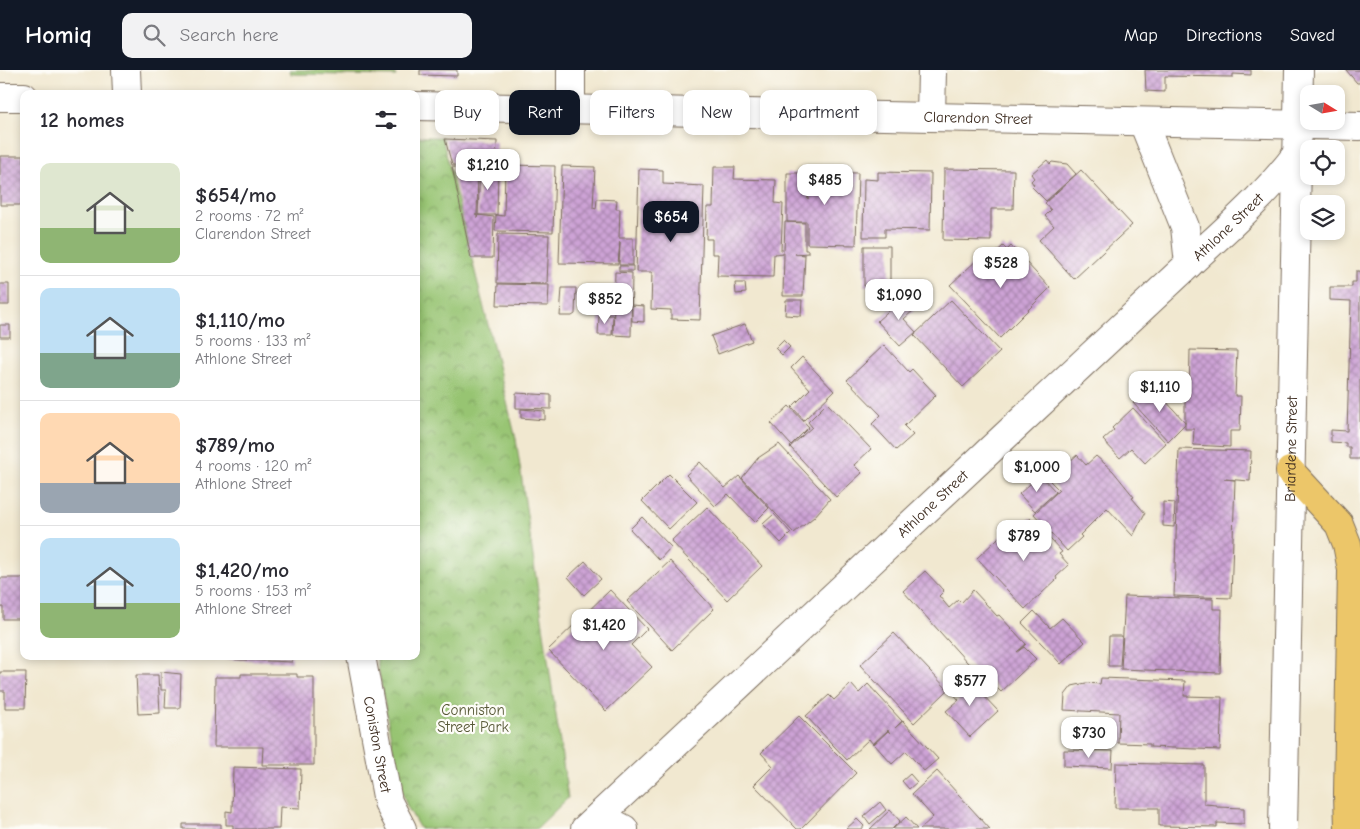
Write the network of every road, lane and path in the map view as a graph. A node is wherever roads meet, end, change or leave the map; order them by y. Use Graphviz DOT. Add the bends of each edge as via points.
graph roads {
  1 [pos="126,70"];
  2 [pos="571,70"];
  3 [pos="932,70"];
  4 [pos="1299,70"];
  5 [pos="127,90"];
  6 [pos="570,90"];
  7 [pos="0,97"];
  8 [pos="20,97"];
  9 [pos="420,106"];
  10 [pos="509,108"];
  11 [pos="580,109"];
  12 [pos="931,117"];
  13 [pos="1143,122"];
  14 [pos="1298,125"];
  15 [pos="1360,126"];
  16 [pos="1297,154"];
  17 [pos="1189,264"];
  18 [pos="1290,471"];
  19 [pos="362,660"];
  20 [pos="592,822"];
  21 [pos="402,829"];
  22 [pos="624,829"];
  23 [pos="1283,829"];
  24 [pos="1348,829"];
  1 -- 5 [label="street"];
  2 -- 6 [label="street"];
  3 -- 12 [label="street"];
  4 -- 14 [label="street, Briardene Street"];
  7 -- 8 [label="street"];
  9 -- 10 [label="street, Clarendon Street"];
  11 -- 12 [label="street, Clarendon Street"];
  12 -- 13 [label="street, Clarendon Street"];
  13 -- 14 [label="street, Clarendon Street"];
  13 -- 17 [label="street" via="1185,227"];
  14 -- 15 [label="street, Clarendon Street"];
  14 -- 16 [label="street, Briardene Street"];
  16 -- 17 [label="street, Athlone Street" via="1284,172"];
  16 -- 18 [label="street, Briardene Street"];
  17 -- 20 [label="street, Athlone Street"];
  18 -- 23 [label="street, Briardene Street"];
  18 -- 24 [label="main road" via="1339,524 1352,570"];
  19 -- 21 [label="street, Coniston Street" via="388,802"];
  20 -- 22 [label="street"];
}
